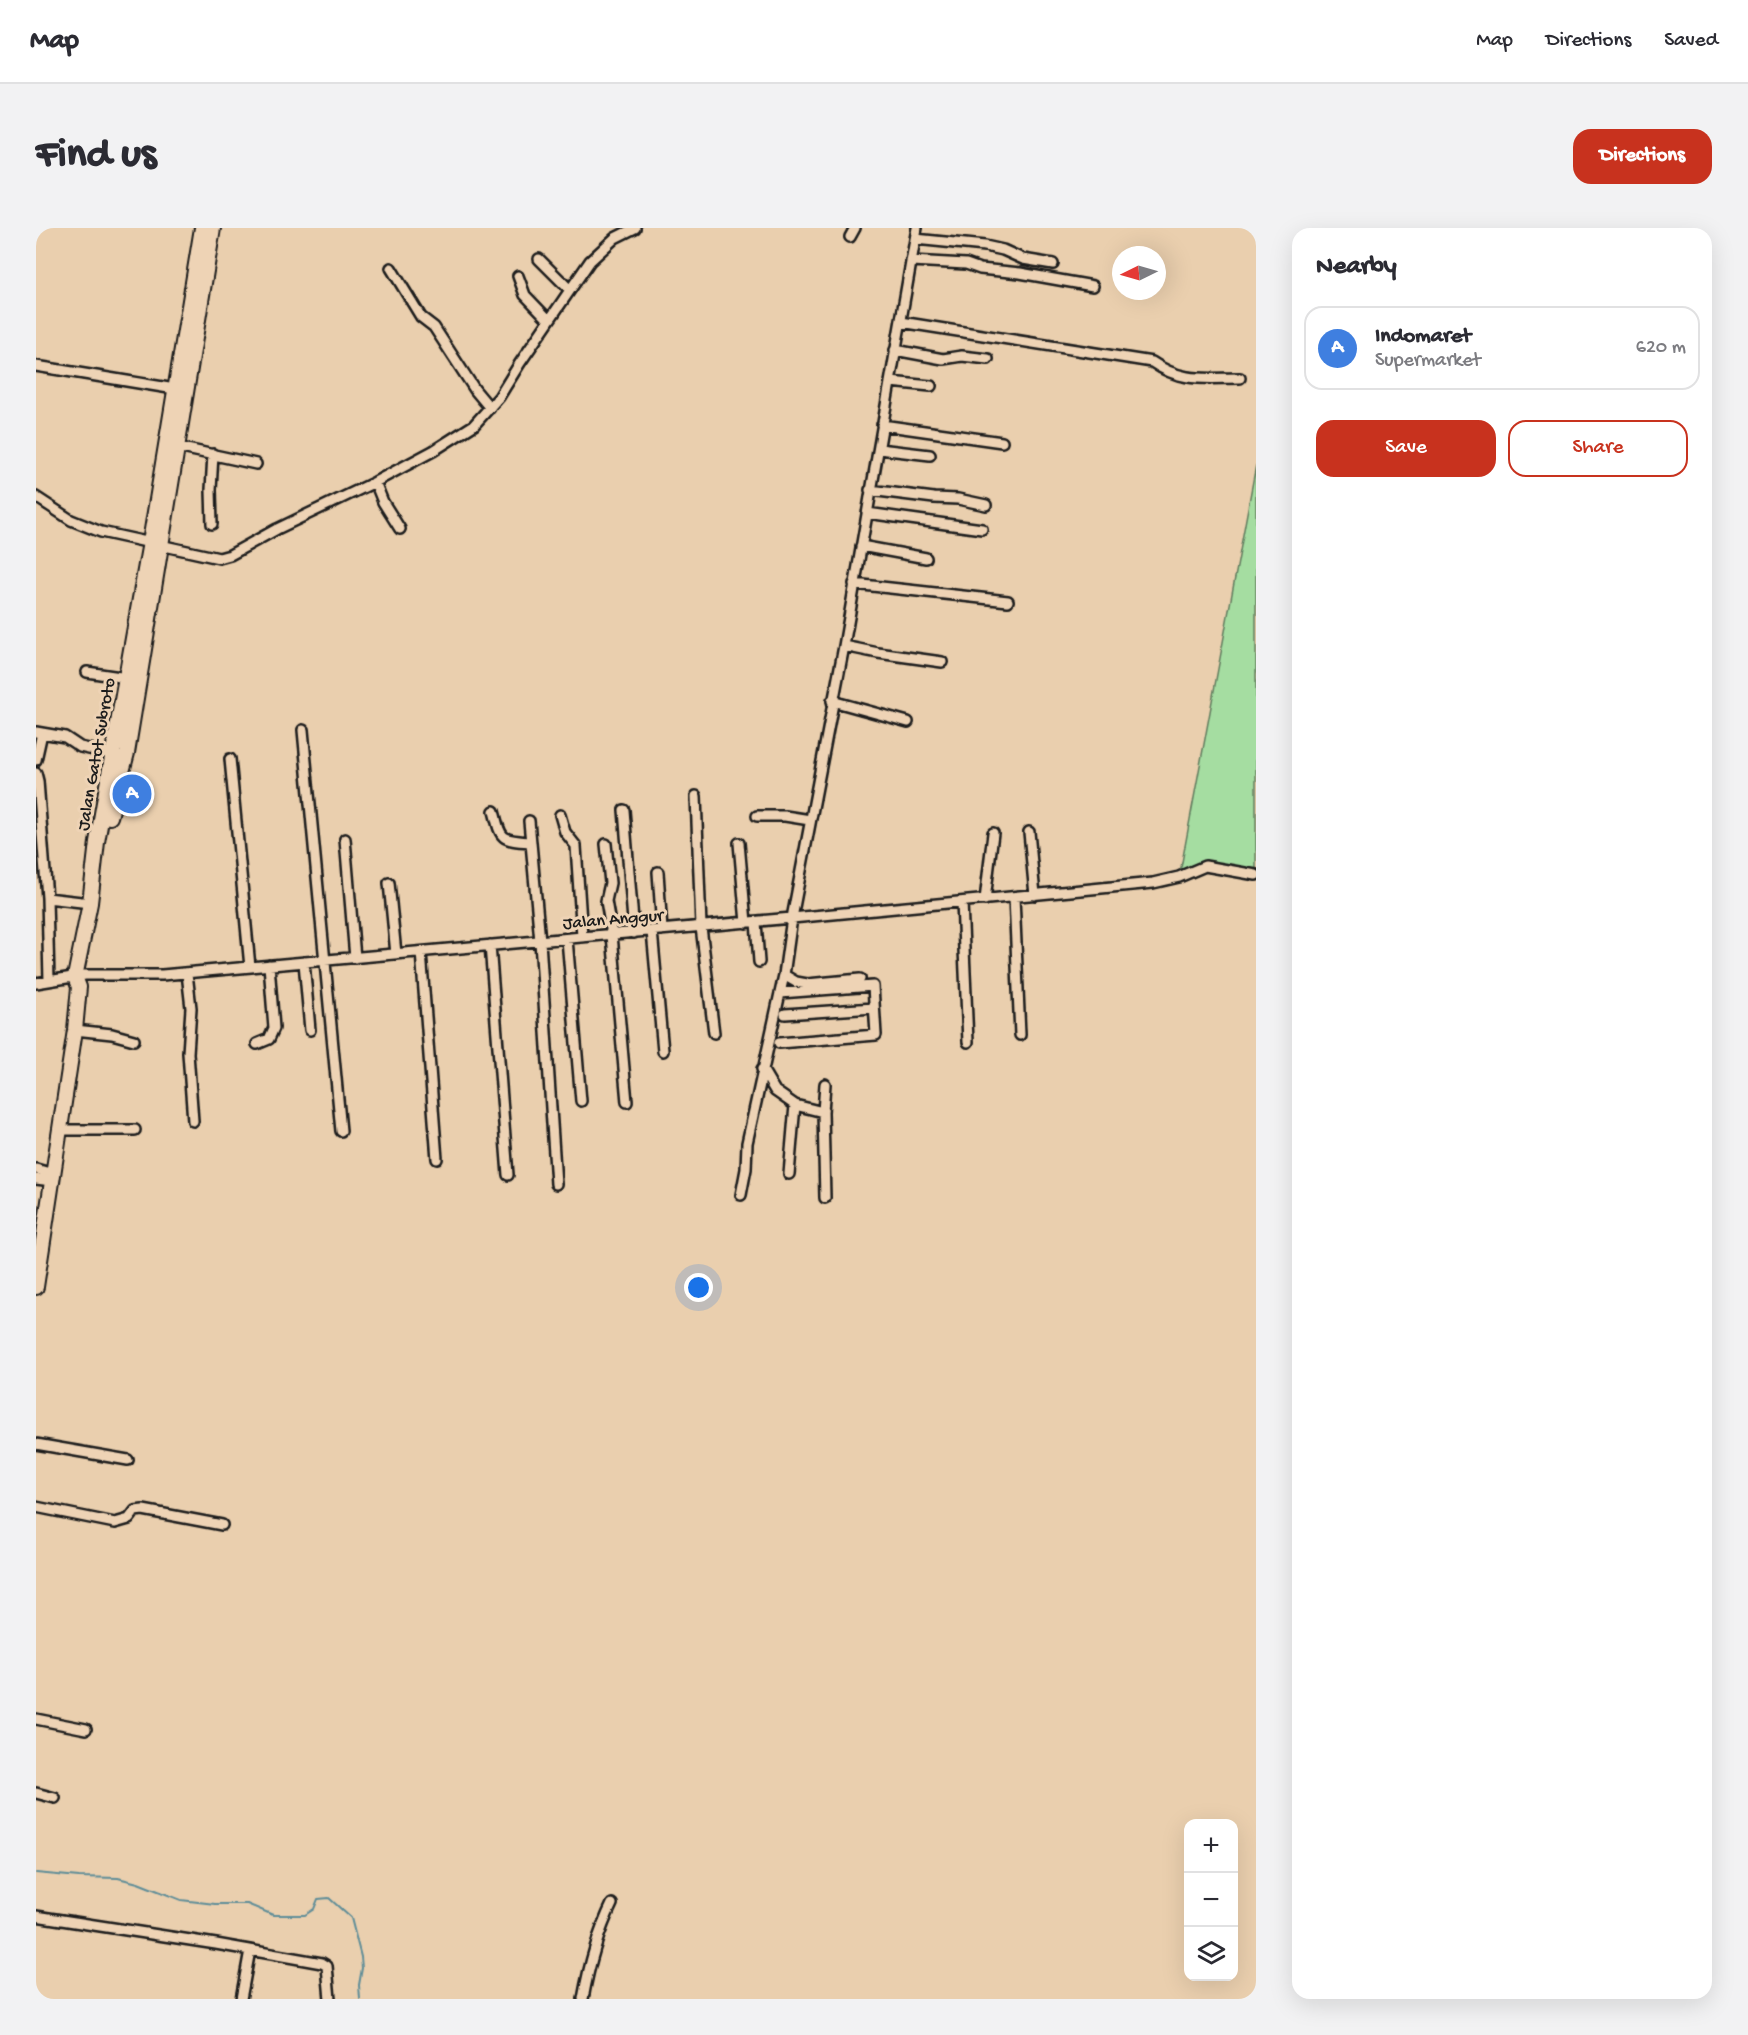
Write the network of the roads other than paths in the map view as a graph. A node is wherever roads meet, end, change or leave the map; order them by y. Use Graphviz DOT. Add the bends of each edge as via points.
graph roads {
  1 [pos="202,228"];
  2 [pos="213,228"];
  3 [pos="610,228"];
  4 [pos="635,228"];
  5 [pos="855,228"];
  6 [pos="916,228"];
  7 [pos="850,237"];
  8 [pos="615,238"];
  9 [pos="915,239"];
  10 [pos="539,259"];
  11 [pos="911,261"];
  12 [pos="1053,264"];
  13 [pos="391,268"];
  14 [pos="518,276"];
  15 [pos="1093,286"];
  16 [pos="570,290"];
  17 [pos="549,320"];
  18 [pos="901,322"];
  19 [pos="895,350"];
  20 [pos="988,359"];
  21 [pos="36,366"];
  22 [pos="1240,378"];
  23 [pos="890,382"];
  24 [pos="931,386"];
  25 [pos="176,390"];
  26 [pos="490,408"];
  27 [pos="882,426"];
  28 [pos="1002,442"];
  29 [pos="177,447"];
  30 [pos="879,449"];
  31 [pos="213,453"];
  32 [pos="930,455"];
  33 [pos="256,464"];
  34 [pos="375,482"];
  35 [pos="870,490"];
  36 [pos="36,497"];
  37 [pos="986,505"];
  38 [pos="867,513"];
  39 [pos="212,524"];
  40 [pos="400,529"];
  41 [pos="982,529"];
  42 [pos="156,543"];
  43 [pos="861,546"];
  44 [pos="926,558"];
  45 [pos="854,584"];
  46 [pos="1008,601"];
  47 [pos="844,646"];
  48 [pos="942,662"];
  49 [pos="87,672"];
  50 [pos="127,678"];
  51 [pos="832,701"];
  52 [pos="908,722"];
  53 [pos="303,730"];
  54 [pos="39,732"];
  55 [pos="120,756"];
  56 [pos="230,759"];
  57 [pos="36,760"];
  58 [pos="36,773"];
  59 [pos="696,796"];
  60 [pos="624,810"];
  61 [pos="494,811"];
  62 [pos="560,815"];
  63 [pos="757,816"];
  64 [pos="810,820"];
  65 [pos="530,821"];
  66 [pos="1029,832"];
  67 [pos="993,833"];
  68 [pos="345,839"];
  69 [pos="100,842"];
  70 [pos="530,842"];
  71 [pos="740,843"];
  72 [pos="606,844"];
  73 [pos="658,872"];
  74 [pos="1256,875"];
  75 [pos="388,883"];
  76 [pos="1035,895"];
  77 [pos="1014,897"];
  78 [pos="46,898"];
  79 [pos="985,900"];
  80 [pos="962,902"];
  81 [pos="90,903"];
  82 [pos="792,918"];
  83 [pos="751,922"];
  84 [pos="702,927"];
  85 [pos="662,930"];
  86 [pos="652,931"];
  87 [pos="634,933"];
  88 [pos="612,934"];
  89 [pos="582,937"];
  90 [pos="567,939"];
  91 [pos="540,941"];
  92 [pos="490,945"];
  93 [pos="421,952"];
  94 [pos="396,954"];
  95 [pos="355,958"];
  96 [pos="326,960"];
  97 [pos="304,962"];
  98 [pos="759,962"];
  99 [pos="269,965"];
  100 [pos="250,967"];
  101 [pos="187,973"];
  102 [pos="784,975"];
  103 [pos="860,979"];
  104 [pos="80,980"];
  105 [pos="49,981"];
  106 [pos="36,983"];
  107 [pos="780,993"];
  108 [pos="874,1008"];
  109 [pos="785,1014"];
  110 [pos="75,1030"];
  111 [pos="310,1030"];
  112 [pos="714,1033"];
  113 [pos="1020,1035"];
  114 [pos="134,1040"];
  115 [pos="968,1042"];
  116 [pos="779,1043"];
  117 [pos="257,1044"];
  118 [pos="663,1051"];
  119 [pos="762,1069"];
  120 [pos="825,1084"];
  121 [pos="581,1101"];
  122 [pos="627,1102"];
  123 [pos="795,1105"];
  124 [pos="823,1112"];
  125 [pos="193,1121"];
  126 [pos="60,1130"];
  127 [pos="135,1130"];
  128 [pos="341,1131"];
  129 [pos="436,1159"];
  130 [pos="36,1169"];
  131 [pos="789,1174"];
  132 [pos="508,1175"];
  133 [pos="52,1177"];
  134 [pos="36,1179"];
  135 [pos="556,1184"];
  136 [pos="741,1195"];
  137 [pos="825,1198"];
  138 [pos="39,1244"];
  139 [pos="36,1287"];
  140 [pos="36,1444"];
  141 [pos="128,1461"];
  142 [pos="36,1507"];
  143 [pos="222,1525"];
  144 [pos="36,1719"];
  145 [pos="87,1729"];
  146 [pos="36,1793"];
  147 [pos="55,1798"];
  148 [pos="612,1904"];
  149 [pos="36,1916"];
  150 [pos="250,1950"];
  151 [pos="241,1999"];
  152 [pos="330,1999"];
  153 [pos="583,1999"];
  1 -- 25 [label="main road, Jalan Gatot Subroto"];
  2 -- 29 [label="main road"];
  3 -- 8 [label="street"];
  4 -- 8 [label="street"];
  5 -- 7 [label="street"];
  6 -- 9 [label="street"];
  8 -- 16 [label="street" via="590,261"];
  9 -- 11 [label="street"];
  9 -- 12 [label="street" via="985,246"];
  10 -- 16 [label="street"];
  11 -- 15 [label="street" via="966,264"];
  11 -- 18 [label="street"];
  13 -- 26 [label="street" via="421,317 434,327"];
  14 -- 17 [label="street" via="525,295"];
  16 -- 17 [label="street"];
  17 -- 26 [label="street"];
  18 -- 19 [label="street"];
  18 -- 22 [label="street" via="1143,360 1184,377"];
  19 -- 20 [label="street" via="943,359"];
  19 -- 23 [label="street"];
  21 -- 25 [label="street"];
  23 -- 24 [label="street"];
  23 -- 27 [label="street"];
  25 -- 42 [label="main road, Jalan Gatot Subroto"];
  26 -- 34 [label="street" via="462,434"];
  27 -- 28 [label="street"];
  27 -- 30 [label="street"];
  29 -- 31 [label="street"];
  29 -- 42 [label="main road"];
  30 -- 32 [label="street"];
  30 -- 35 [label="street"];
  31 -- 33 [label="street"];
  31 -- 39 [label="street"];
  34 -- 40 [label="street"];
  34 -- 42 [label="street" via="230,555 219,558"];
  35 -- 37 [label="street"];
  35 -- 38 [label="street"];
  36 -- 42 [label="street" via="86,527"];
  38 -- 41 [label="street"];
  38 -- 43 [label="street"];
  42 -- 50 [label="main road, Jalan Gatot Subroto"];
  42 -- 55 [label="main road"];
  43 -- 44 [label="street"];
  43 -- 45 [label="street"];
  45 -- 46 [label="street"];
  45 -- 47 [label="street"];
  47 -- 48 [label="street"];
  47 -- 51 [label="street"];
  49 -- 50 [label="street"];
  50 -- 55 [label="main road, Jalan Gatot Subroto"];
  51 -- 52 [label="street"];
  51 -- 64 [label="street"];
  53 -- 96 [label="street"];
  54 -- 55 [label="street"];
  54 -- 57 [label="street"];
  55 -- 69 [label="main road, Jalan Gatot Subroto"];
  56 -- 100 [label="street"];
  58 -- 78 [label="street"];
  59 -- 84 [label="street"];
  60 -- 87 [label="street"];
  61 -- 70 [label="street" via="500,834 506,839"];
  62 -- 89 [label="street" via="565,832 576,846"];
  63 -- 64 [label="street"];
  64 -- 82 [label="street"];
  65 -- 70 [label="street"];
  66 -- 76 [label="street"];
  67 -- 79 [label="street"];
  68 -- 95 [label="street"];
  69 -- 81 [label="main road, Jalan Gatot Subroto"];
  69 -- 104 [label="main road"];
  70 -- 91 [label="street"];
  71 -- 83 [label="street"];
  72 -- 88 [label="street" via="610,883 606,901"];
  73 -- 85 [label="street"];
  74 -- 76 [label="street, Jalan Anggur" via="1205,866 1153,883"];
  75 -- 94 [label="street"];
  76 -- 77 [label="street, Jalan Anggur"];
  77 -- 79 [label="street, Jalan Anggur"];
  77 -- 113 [label="street"];
  78 -- 81 [label="street"];
  78 -- 105 [label="street"];
  79 -- 80 [label="street, Jalan Anggur"];
  80 -- 82 [label="street, Jalan Anggur"];
  80 -- 115 [label="street"];
  81 -- 104 [label="main road, Jalan Gatot Subroto"];
  82 -- 83 [label="street, Jalan Anggur"];
  82 -- 102 [label="street"];
  83 -- 84 [label="street, Jalan Anggur"];
  83 -- 98 [label="street"];
  84 -- 85 [label="street, Jalan Anggur"];
  84 -- 112 [label="street"];
  85 -- 86 [label="street, Jalan Anggur"];
  86 -- 87 [label="street, Jalan Anggur"];
  86 -- 118 [label="street"];
  87 -- 88 [label="street, Jalan Anggur"];
  88 -- 89 [label="street, Jalan Anggur"];
  88 -- 122 [label="street"];
  89 -- 90 [label="street, Jalan Anggur"];
  90 -- 91 [label="street, Jalan Anggur"];
  90 -- 121 [label="street"];
  91 -- 92 [label="street, Jalan Anggur"];
  91 -- 135 [label="street"];
  92 -- 93 [label="street, Jalan Anggur"];
  92 -- 132 [label="street"];
  93 -- 94 [label="street, Jalan Anggur"];
  93 -- 129 [label="street"];
  94 -- 95 [label="street, Jalan Anggur"];
  95 -- 96 [label="street, Jalan Anggur"];
  96 -- 97 [label="street, Jalan Anggur"];
  96 -- 128 [label="street"];
  97 -- 99 [label="street, Jalan Anggur"];
  97 -- 111 [label="street"];
  99 -- 100 [label="street, Jalan Anggur"];
  99 -- 117 [label="street" via="274,1028 270,1039"];
  100 -- 101 [label="street, Jalan Anggur"];
  101 -- 104 [label="street, Jalan Anggur"];
  101 -- 125 [label="street"];
  102 -- 103 [label="street" via="807,984"];
  102 -- 107 [label="street"];
  104 -- 105 [label="street, Jalan Anggur"];
  104 -- 110 [label="main road, Jalan Gatot Subroto"];
  105 -- 106 [label="street, Jalan Anggur"];
  107 -- 108 [label="street" via="873,986"];
  107 -- 119 [label="street"];
  108 -- 109 [label="street"];
  108 -- 116 [label="street" via="876,1035"];
  110 -- 114 [label="street"];
  110 -- 126 [label="main road, Jalan Gatot Subroto"];
  119 -- 123 [label="street" via="775,1091"];
  119 -- 136 [label="street"];
  120 -- 124 [label="street"];
  123 -- 124 [label="street"];
  123 -- 131 [label="street"];
  124 -- 137 [label="street"];
  126 -- 127 [label="street"];
  126 -- 133 [label="main road, Jalan Gatot Subroto"];
  130 -- 133 [label="street"];
  133 -- 134 [label="street"];
  133 -- 138 [label="main road, Jalan Gatot Subroto"];
  138 -- 139 [label="main road, Jalan Gatot Subroto"];
  140 -- 141 [label="street"];
  142 -- 143 [label="street" via="116,1522 143,1510"];
  144 -- 145 [label="street"];
  146 -- 147 [label="street"];
  148 -- 153 [label="street" via="591,1959"];
  149 -- 150 [label="street"];
  150 -- 151 [label="street"];
  150 -- 152 [label="street" via="326,1965"];
}
